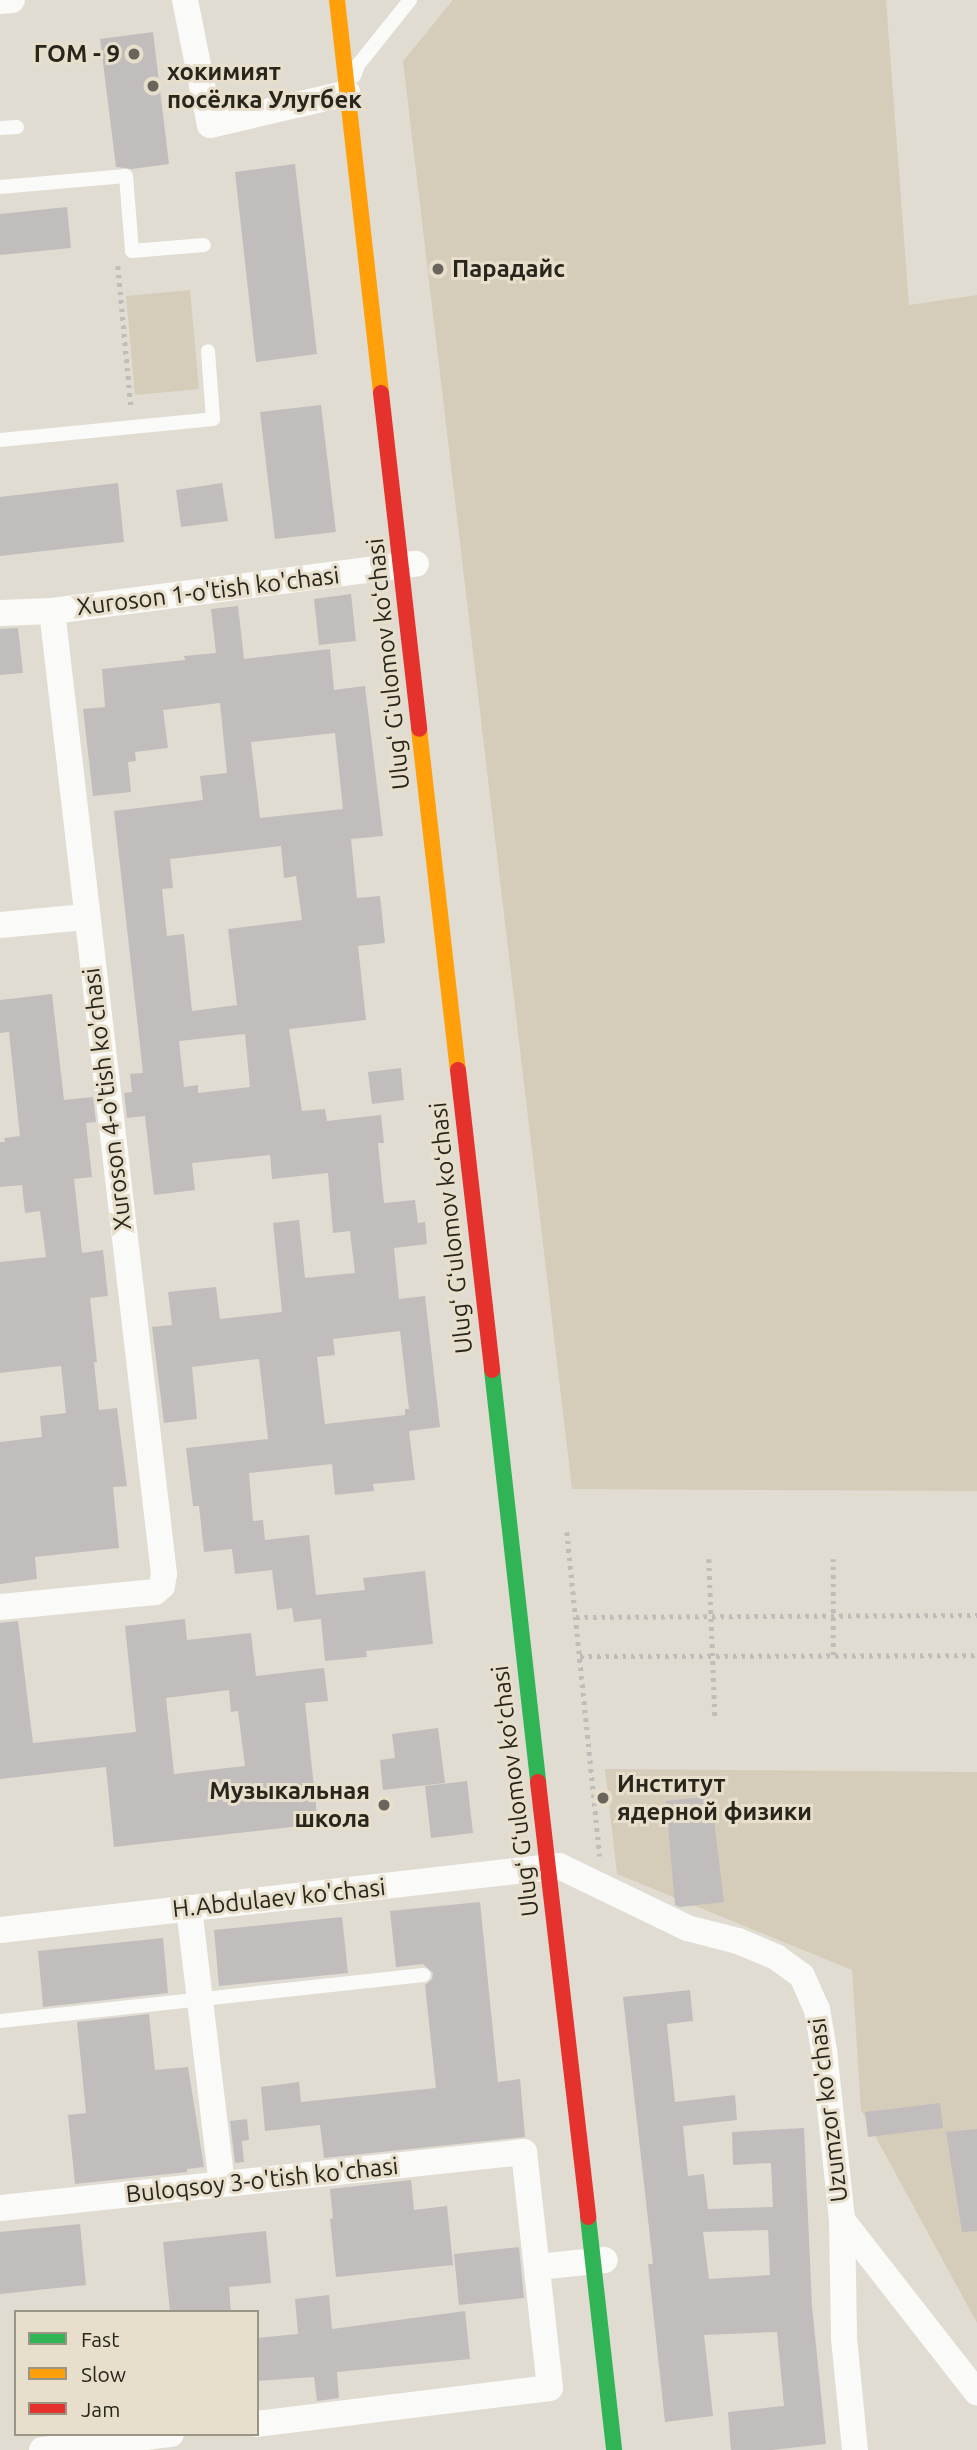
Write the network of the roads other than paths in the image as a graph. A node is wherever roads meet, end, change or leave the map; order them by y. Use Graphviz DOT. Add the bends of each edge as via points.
graph roads {
  1 [pos="12,0"];
  2 [pos="185,0"];
  3 [pos="337,0"];
  4 [pos="352,0"];
  5 [pos="410,0"];
  6 [pos="0,1"];
  7 [pos="358,65"];
  8 [pos="346,93"];
  9 [pos="17,127"];
  10 [pos="0,128"];
  11 [pos="0,187"];
  12 [pos="204,245"];
  13 [pos="208,351"];
  14 [pos="0,440"];
  15 [pos="408,565"];
  16 [pos="52,611"];
  17 [pos="0,613"];
  18 [pos="85,917"];
  19 [pos="0,925"];
  20 [pos="0,1607"];
  21 [pos="553,1867"];
  22 [pos="189,1908"];
  23 [pos="0,1930"];
  24 [pos="424,1976"];
  25 [pos="199,2000"];
  26 [pos="0,2021"];
  27 [pos="222,2184"];
  28 [pos="0,2208"];
  29 [pos="842,2220"];
  30 [pos="600,2261"];
  31 [pos="538,2267"];
  32 [pos="977,2393"];
  33 [pos="259,2424"];
  34 [pos="155,2436"];
  35 [pos="43,2450"];
  36 [pos="614,2450"];
  37 [pos="626,2450"];
  38 [pos="855,2450"];
  1 -- 6 [label="street"];
  2 -- 8 [label="street" via="210,125"];
  3 -- 8 [label="main road, Ulugʻ Gʻulomov koʻchasi"];
  4 -- 7 [label="main road, Ulugʻ Gʻulomov koʻchasi"];
  5 -- 7 [label="lane"];
  7 -- 8 [label="lane"];
  7 -- 15 [label="main road, Ulugʻ Gʻulomov koʻchasi"];
  8 -- 15 [label="main road, Ulugʻ Gʻulomov koʻchasi"];
  9 -- 10 [label="lane"];
  11 -- 12 [label="lane" via="126,176 132,251"];
  13 -- 14 [label="lane" via="213,419"];
  15 -- 16 [label="street, Хuroson 1-o'tish ko'chasi"];
  15 -- 21 [label="main road, Ulugʻ Gʻulomov koʻchasi"];
  16 -- 17 [label="street, Хuroson 1-o'tish ko'chasi"];
  16 -- 18 [label="street, Xuroson 4-o'tish ko'chasi"];
  18 -- 19 [label="street"];
  18 -- 20 [label="street, Xuroson 4-o'tish ko'chasi" via="164,1574 162,1586 155,1592"];
  21 -- 22 [label="street, H.Abdulaev ko'chasi"];
  21 -- 29 [label="street, Uzumzor ko'chasi" via="687,1928 757,1948 802,1976 817,2009 824,2051"];
  21 -- 30 [label="main road, Ulugʻ Gʻulomov koʻchasi"];
  22 -- 23 [label="street, H.Abdulaev ko'chasi"];
  22 -- 25 [label="street"];
  24 -- 25 [label="lane"];
  25 -- 26 [label="lane"];
  25 -- 27 [label="street"];
  27 -- 28 [label="street, Buloqsoy 3-o'tish ko'chasi"];
  27 -- 31 [label="street, Buloqsoy 3-o'tish ko'chasi" via="524,2152"];
  29 -- 32 [label="street, Uzumzor ko'chasi"];
  29 -- 38 [label="street, Uzumzor ko'chasi" via="844,2338"];
  30 -- 31 [label="street"];
  30 -- 36 [label="main road, Ulugʻ Gʻulomov koʻchasi"];
  30 -- 37 [label="main road, Ulugʻ Gʻulomov koʻchasi"];
  31 -- 33 [label="street" via="550,2388"];
  34 -- 35 [label="street"];
}
